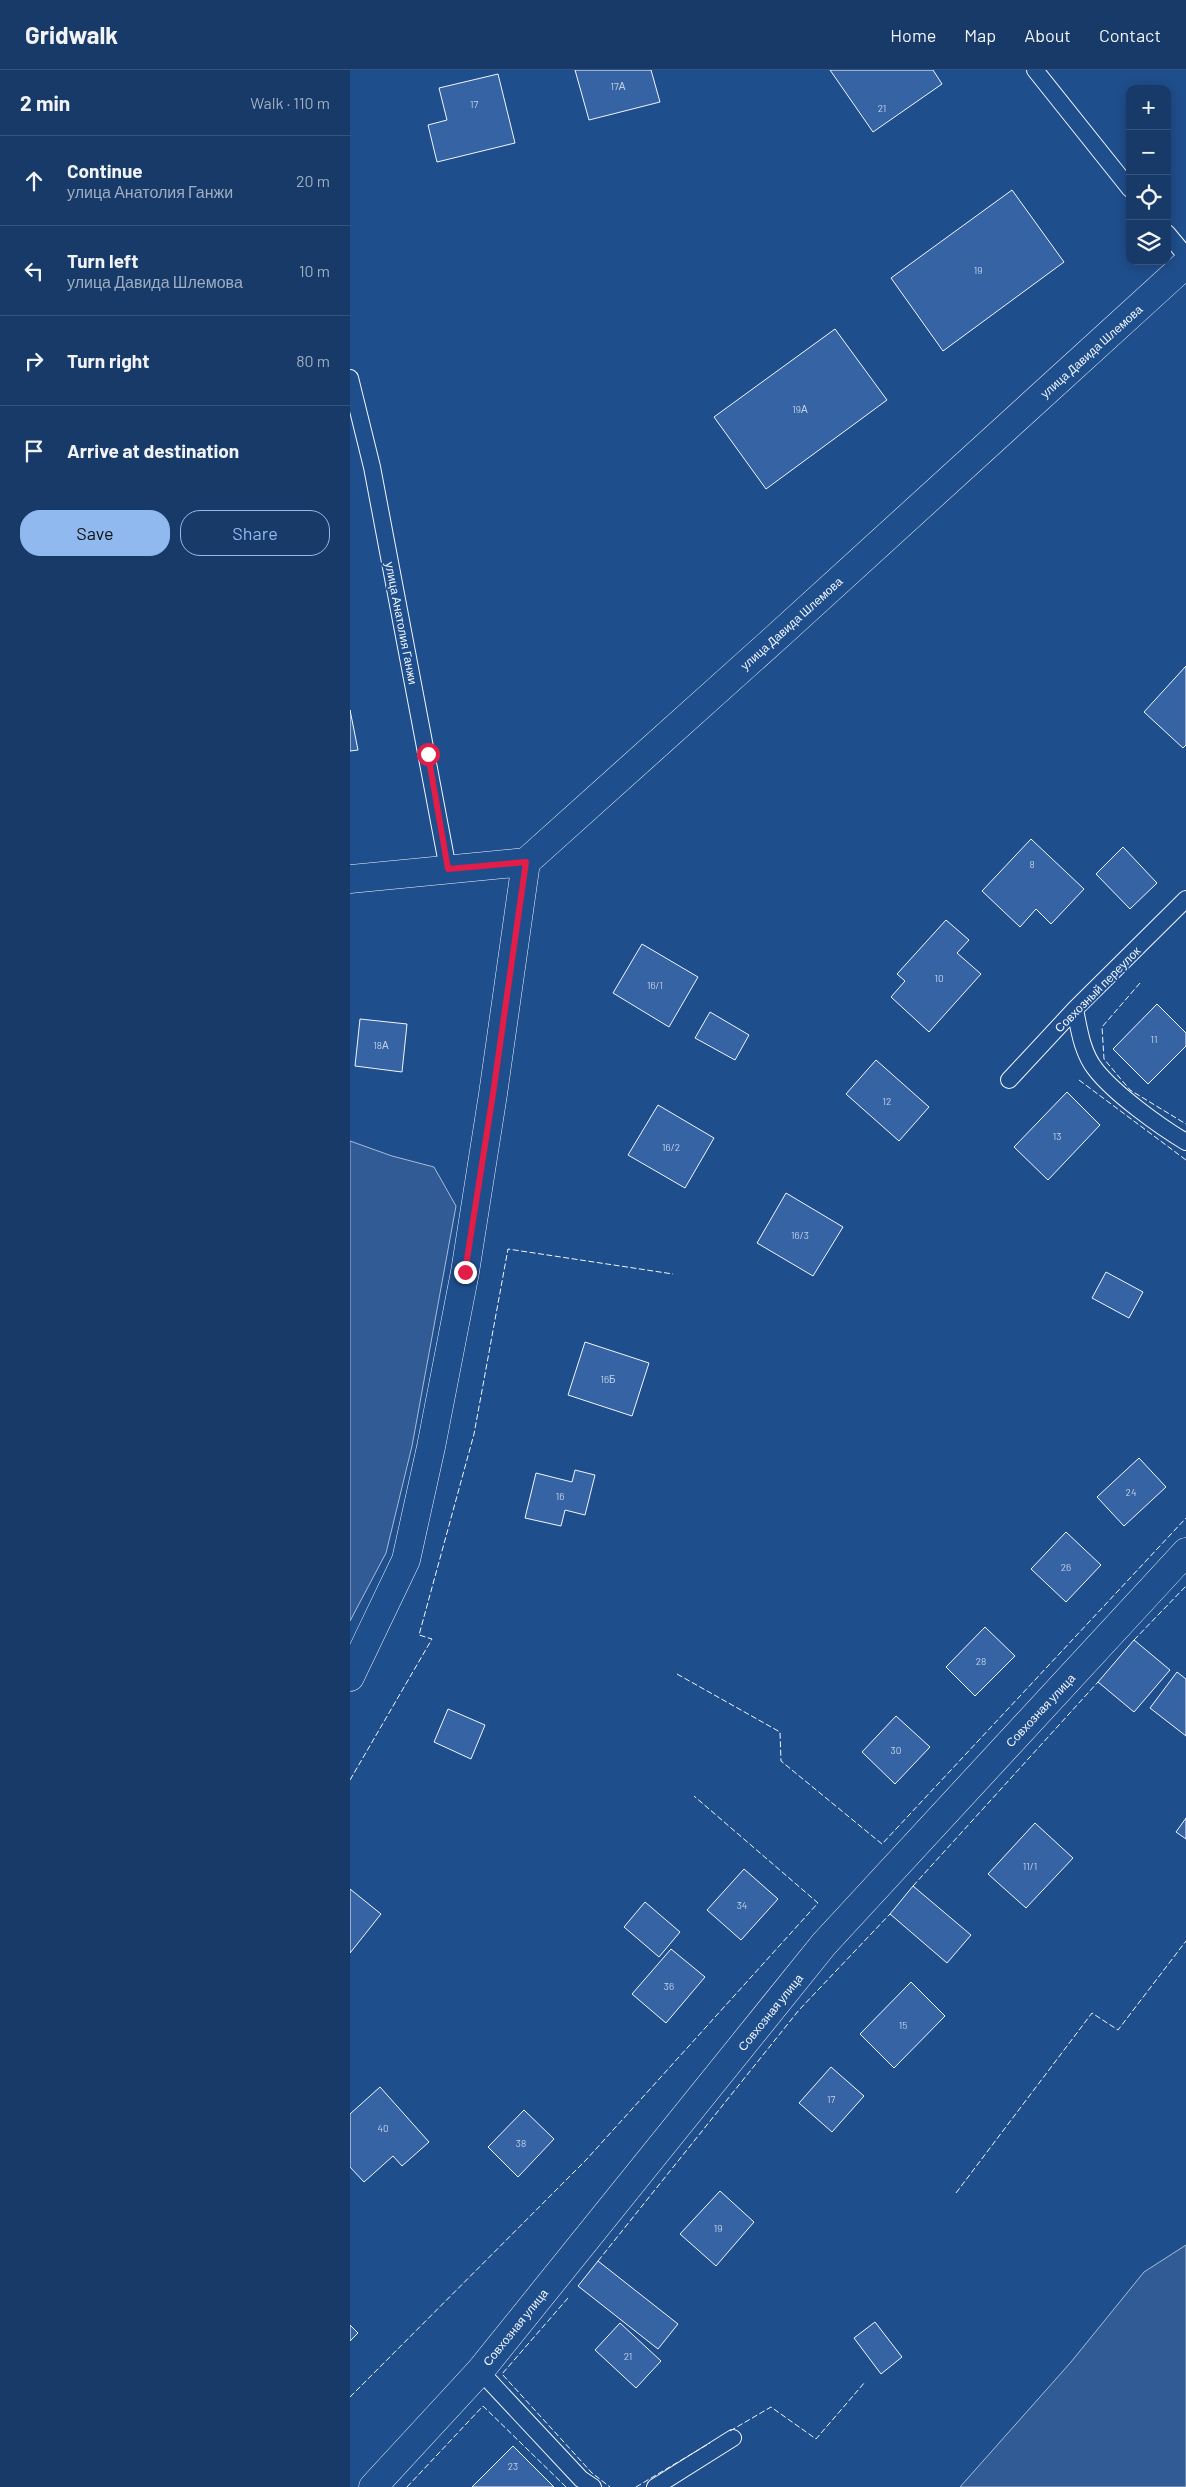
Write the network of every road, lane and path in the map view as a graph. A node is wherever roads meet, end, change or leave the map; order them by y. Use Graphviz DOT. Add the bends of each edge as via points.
graph roads {
  1 [pos="1035,70"];
  2 [pos="1126,184"];
  3 [pos="1171,238"];
  4 [pos="1186,256"];
  5 [pos="1186,264"];
  6 [pos="350,378"];
  7 [pos="526,862"];
  8 [pos="448,869"];
  9 [pos="350,878"];
  10 [pos="1186,899"];
  11 [pos="1075,1008"];
  12 [pos="1009,1080"];
  13 [pos="1186,1142"];
  14 [pos="1186,1552"];
  15 [pos="350,1677"];
  16 [pos="480,2371"];
  17 [pos="733,2438"];
  18 [pos="373,2487"];
  19 [pos="593,2487"];
  20 [pos="655,2487"];
  1 -- 2 [label="lane"];
  3 -- 4 [label="lane"];
  5 -- 7 [label="street, улица Давида Шлемова"];
  6 -- 8 [label="lane, улица Анатолия Ганжи" via="372,467"];
  7 -- 8 [label="street"];
  7 -- 15 [label="street" via="465,1272 431,1447 406,1560"];
  8 -- 9 [label="street"];
  10 -- 11 [label="lane, Совхозный переулок"];
  11 -- 12 [label="lane, Совхозный переулок"];
  11 -- 13 [label="lane" via="1081,1041 1095,1070 1126,1098"];
  14 -- 16 [label="street, Совхозная улица" via="824,1944"];
  16 -- 18 [label="street, Совхозная улица"];
  16 -- 19 [label="lane"];
  17 -- 20 [label="lane"];
}
